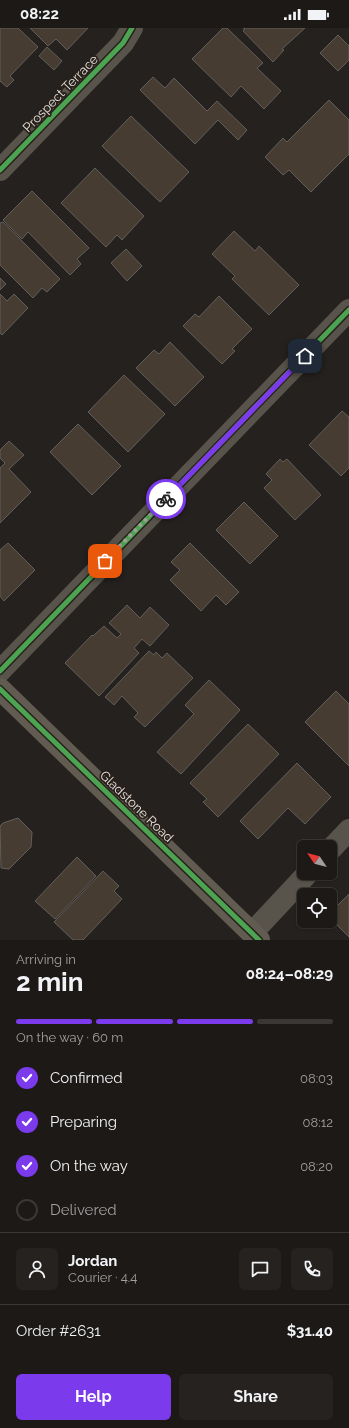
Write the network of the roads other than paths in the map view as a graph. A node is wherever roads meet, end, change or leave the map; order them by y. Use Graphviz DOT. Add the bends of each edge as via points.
graph roads {
  1 [pos="149,28"];
  2 [pos="128,36"];
  3 [pos="0,170"];
  4 [pos="349,310"];
  5 [pos="0,671"];
  6 [pos="0,689"];
  7 [pos="349,830"];
  8 [pos="337,843"];
  9 [pos="302,880"];
  10 [pos="256,936"];
  1 -- 2 [label="street, Prospect Terrace" via="138,38"];
  2 -- 3 [label="street, Prospect Terrace"];
  4 -- 5 [label="street"];
  6 -- 10 [label="main road, Gladstone Road"];
  7 -- 8 [label="street"];
  9 -- 10 [label="street"];
}
